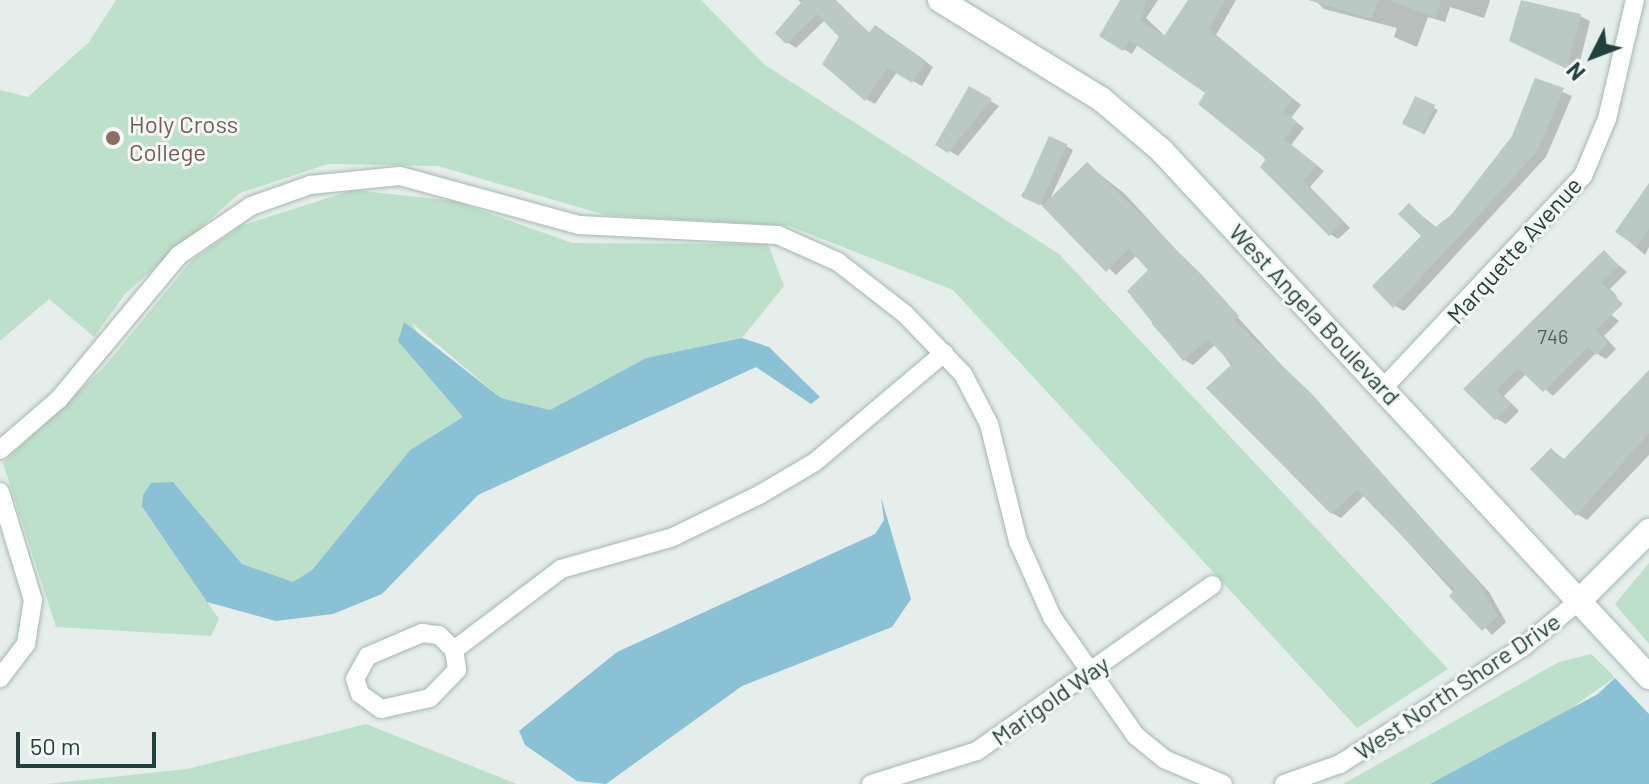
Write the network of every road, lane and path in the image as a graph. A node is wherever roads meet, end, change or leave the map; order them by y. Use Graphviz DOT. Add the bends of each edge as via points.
graph roads {
  1 [pos="940,0"];
  2 [pos="1635,0"];
  3 [pos="944,353"];
  4 [pos="1384,387"];
  5 [pos="0,450"];
  6 [pos="0,492"];
  7 [pos="1649,531"];
  8 [pos="1212,585"];
  9 [pos="1580,600"];
  10 [pos="454,650"];
  11 [pos="1088,674"];
  12 [pos="1649,677"];
  13 [pos="0,678"];
  14 [pos="871,784"];
  15 [pos="1223,784"];
  16 [pos="1284,784"];
  1 -- 4 [label="street, West Angela Boulevard" via="1133,125"];
  2 -- 4 [label="street, Marquette Avenue" via="1607,119 1583,176"];
  3 -- 5 [label="street" via="838,262 778,235 605,229 421,178 347,178 251,206 179,255 59,399"];
  3 -- 10 [label="street" via="815,462 673,537 561,569"];
  3 -- 11 [label="street" via="975,392 1032,579"];
  4 -- 9 [label="street, West Angela Boulevard"];
  6 -- 13 [label="street" via="33,600 26,644"];
  7 -- 9 [label="street, West North Shore Drive"];
  8 -- 11 [label="street, Marigold Way"];
  9 -- 12 [label="street, West Angela Boulevard"];
  9 -- 16 [label="street, West North Shore Drive" via="1523,647 1340,764"];
  10 -- 10 [label="street" via="457,670 430,698 381,709 360,694 355,679 368,656 422,633 439,635"];
  11 -- 14 [label="street, Marigold Way" via="977,751"];
  11 -- 15 [label="street" via="1155,752"];
}
